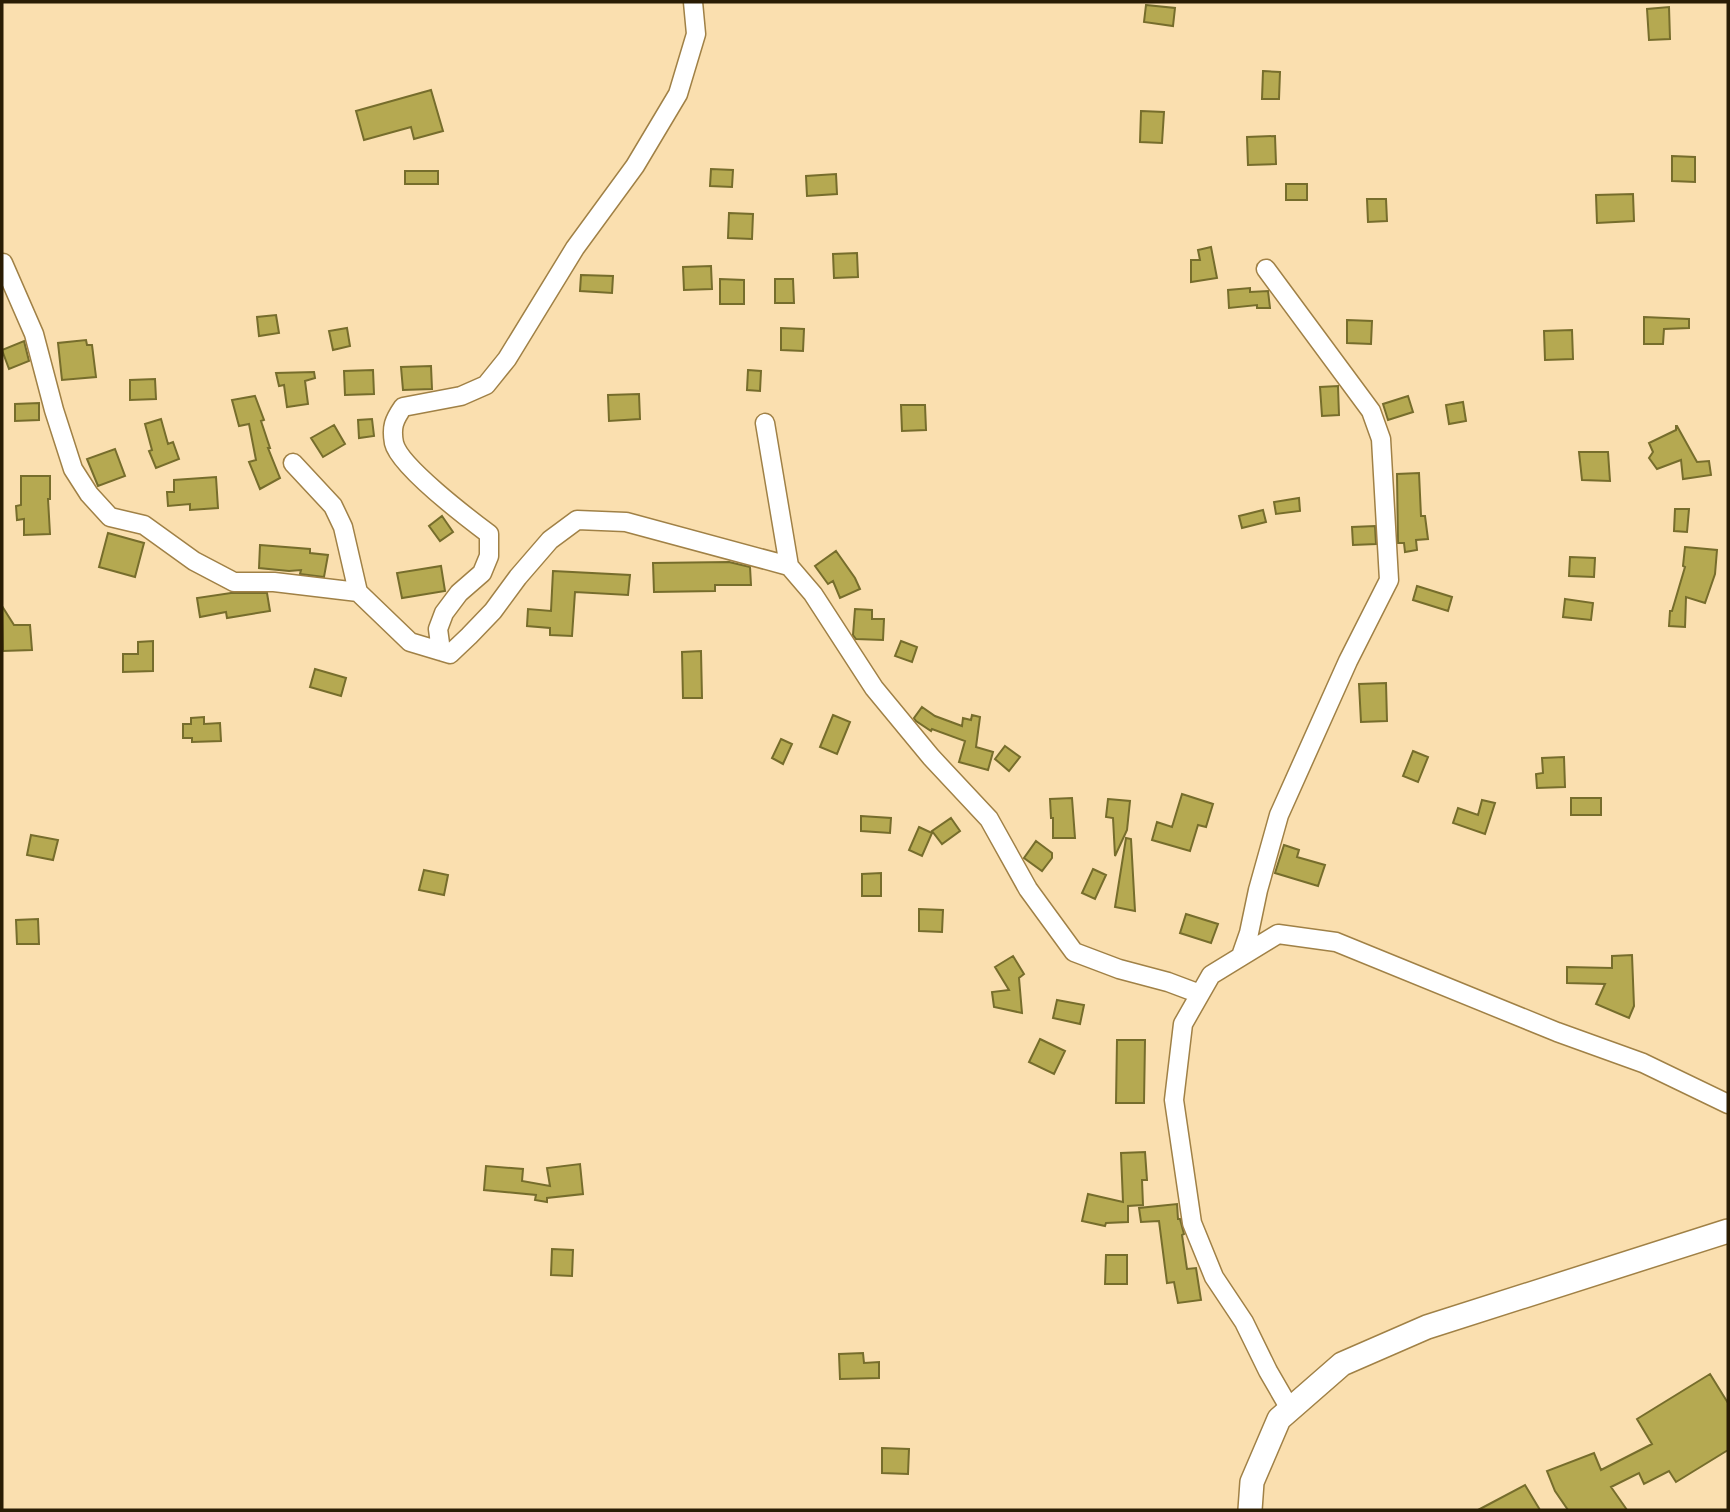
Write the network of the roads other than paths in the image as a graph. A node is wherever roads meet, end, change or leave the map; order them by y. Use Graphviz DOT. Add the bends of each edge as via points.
graph roads {
  1 [pos="693,2"];
  2 [pos="3,263"];
  3 [pos="1266,269"];
  4 [pos="765,423"];
  5 [pos="293,463"];
  6 [pos="789,566"];
  7 [pos="358,592"];
  8 [pos="441,651"];
  9 [pos="1241,957"];
  10 [pos="1200,994"];
  11 [pos="1728,1104"];
  12 [pos="1728,1231"];
  13 [pos="1290,1409"];
  14 [pos="1250,1510"];
  1 -- 8 [label="street" via="696,34 678,94 507,359 486,385 461,396 403,407 393,420 394,445 406,462 489,534 489,556 482,573 444,613 438,629"];
  2 -- 7 [label="street" via="34,334 73,469 110,517 144,525 194,561 234,582"];
  3 -- 9 [label="street" via="1371,411 1381,439 1389,580 1279,815"];
  4 -- 6 [label="street"];
  5 -- 7 [label="street" via="333,506 343,527"];
  6 -- 8 [label="street" via="626,522 577,520 550,540 469,636 450,654"];
  6 -- 10 [label="street" via="813,594 874,688 989,819 1028,889 1074,952"];
  7 -- 8 [label="street" via="410,642"];
  9 -- 10 [label="street" via="1210,975"];
  9 -- 11 [label="street" via="1278,934 1336,942 1643,1063"];
  10 -- 13 [label="street" via="1183,1024 1174,1100 1192,1223 1214,1277 1244,1322"];
  12 -- 13 [label="main road" via="1427,1327 1342,1364"];
  13 -- 14 [label="main road" via="1279,1419 1252,1482"];
}
